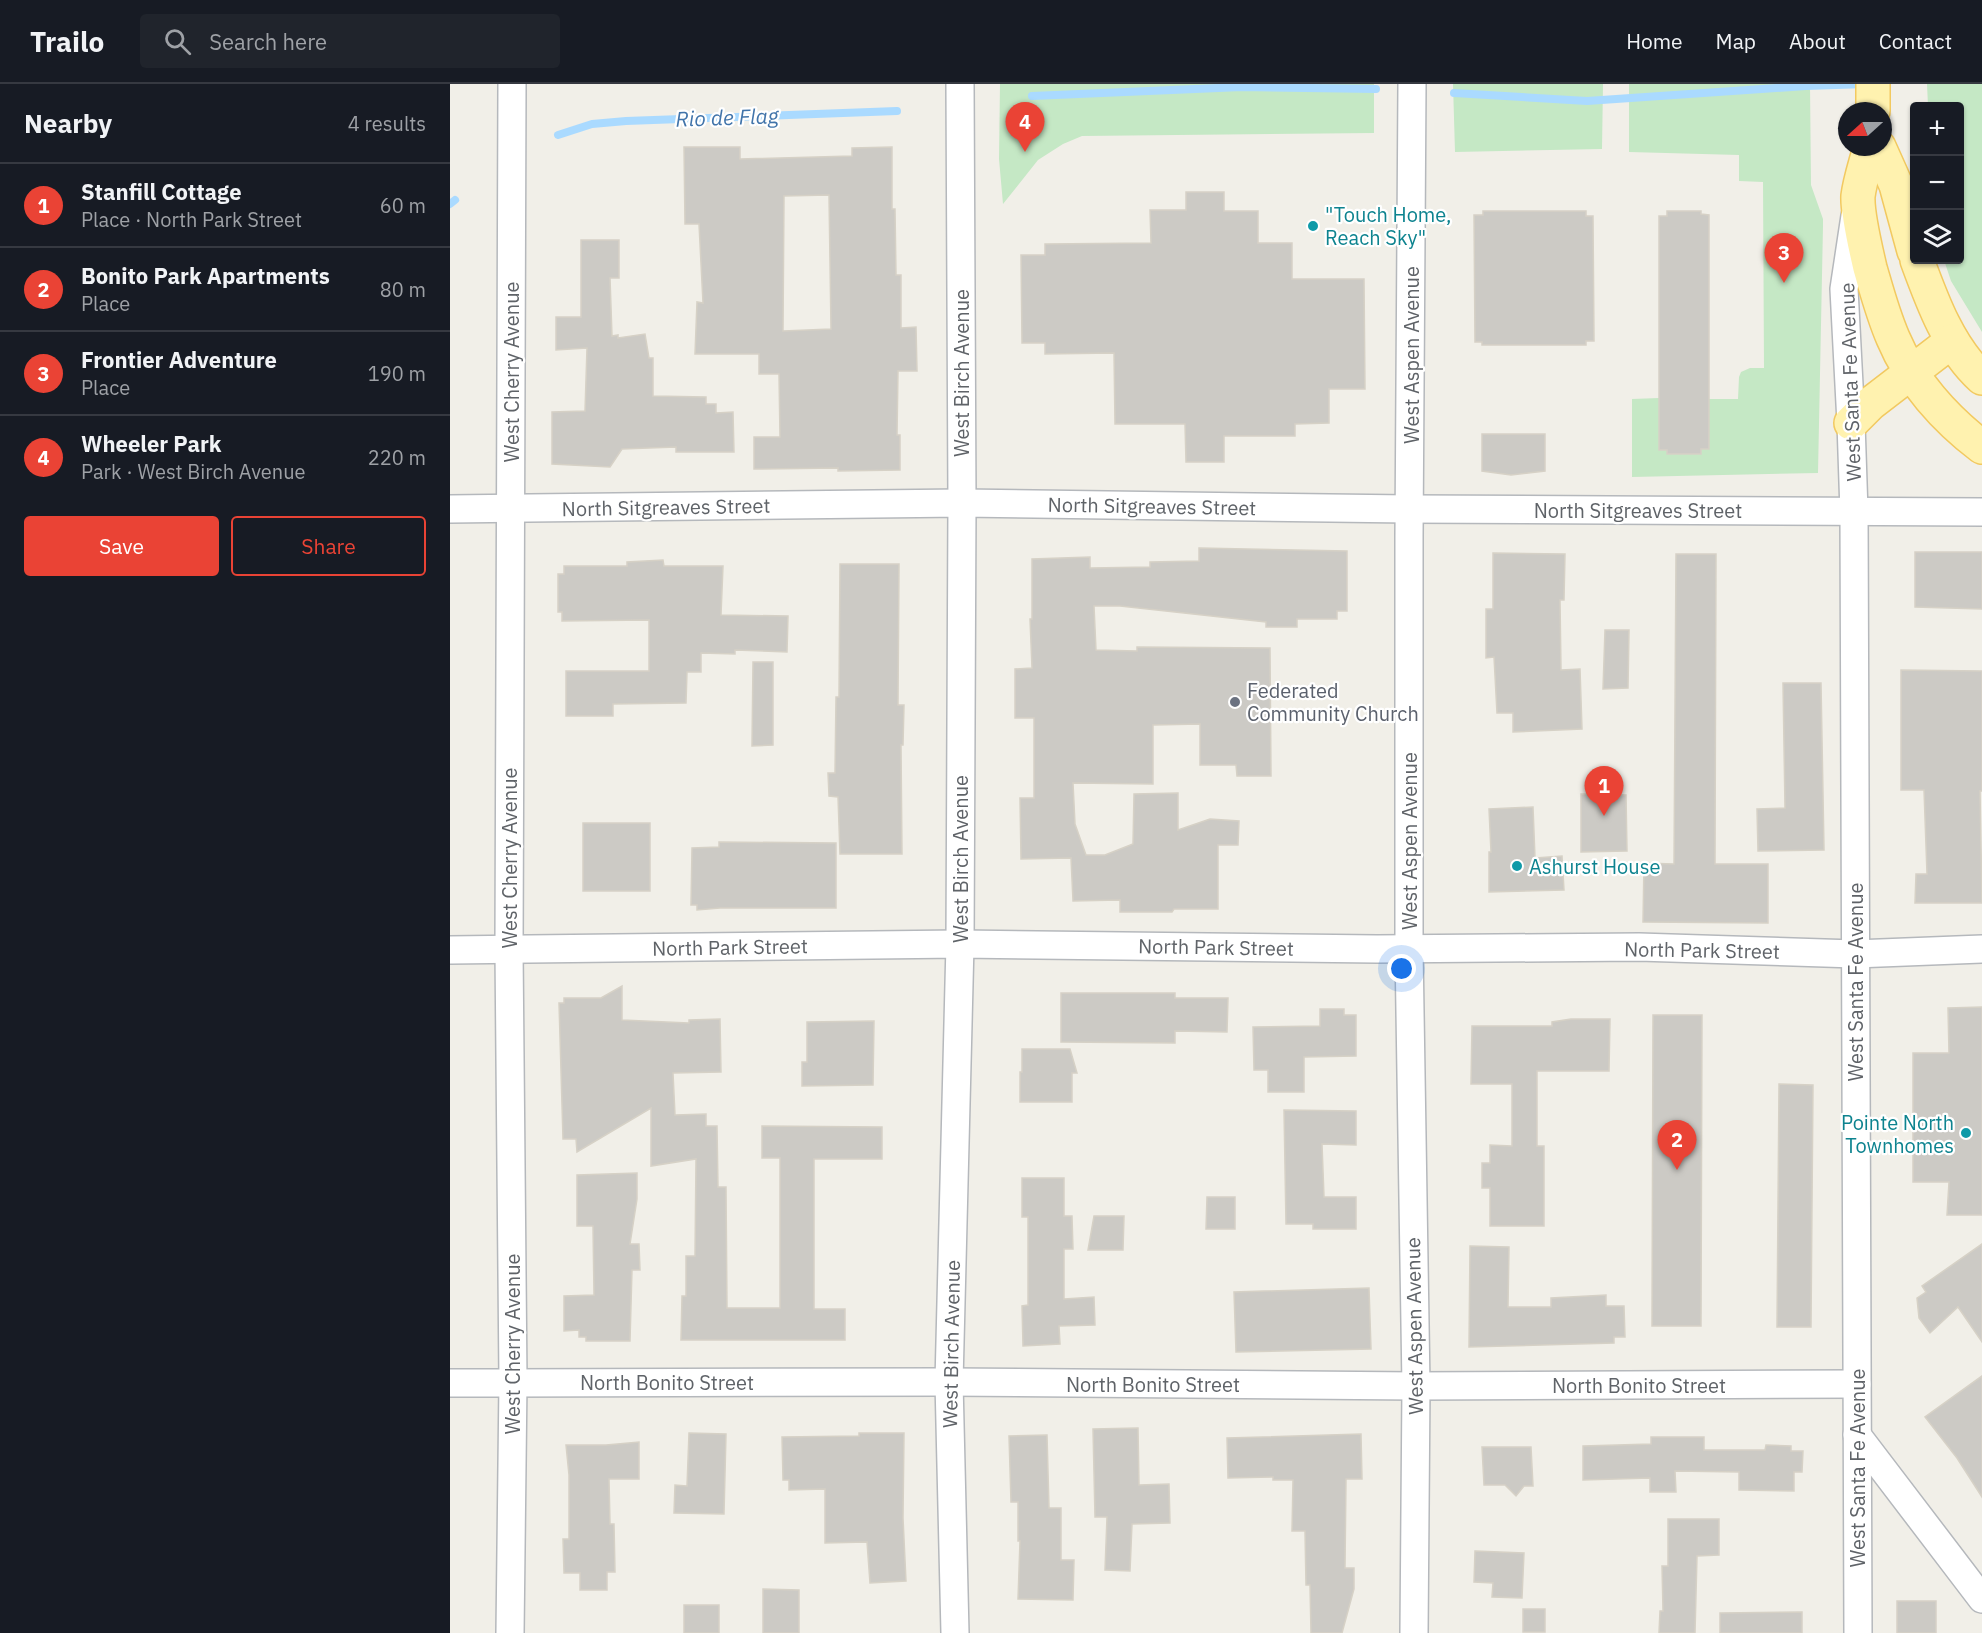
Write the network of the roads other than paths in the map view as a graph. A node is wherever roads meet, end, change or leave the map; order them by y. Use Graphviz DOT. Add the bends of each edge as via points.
graph roads {
  1 [pos="512,84"];
  2 [pos="960,84"];
  3 [pos="1412,84"];
  4 [pos="1873,84"];
  5 [pos="1873,102"];
  6 [pos="1868,156"];
  7 [pos="1882,156"];
  8 [pos="1858,197"];
  9 [pos="1910,236"];
  10 [pos="1918,264"];
  11 [pos="1953,341"];
  12 [pos="1912,372"];
  13 [pos="1982,378"];
  14 [pos="1851,423"];
  15 [pos="1982,447"];
  16 [pos="962,503"];
  17 [pos="450,509"];
  18 [pos="510,509"];
  19 [pos="1409,509"];
  20 [pos="1854,512"];
  21 [pos="1982,512"];
  22 [pos="960,944"];
  23 [pos="1409,949"];
  24 [pos="450,950"];
  25 [pos="509,950"];
  26 [pos="1982,950"];
  27 [pos="1855,954"];
  28 [pos="513,1381"];
  29 [pos="949,1382"];
  30 [pos="450,1383"];
  31 [pos="1857,1384"];
  32 [pos="1416,1386"];
  33 [pos="1857,1435"];
  34 [pos="1982,1599"];
  35 [pos="510,1633"];
  36 [pos="955,1633"];
  37 [pos="1414,1633"];
  38 [pos="1858,1633"];
  1 -- 18 [label="street, West Cherry Avenue"];
  2 -- 16 [label="street, West Birch Avenue"];
  3 -- 19 [label="street, West Aspen Avenue"];
  4 -- 5 [label="main road"];
  6 -- 8 [label="main road, West Santa Fe Avenue"];
  7 -- 9 [label="main road" via="1896,185"];
  8 -- 12 [label="main road" via="1865,250 1879,300 1893,340"];
  8 -- 14 [label="street, West Santa Fe Avenue" via="1844,289"];
  10 -- 11 [label="main road"];
  11 -- 12 [label="main road"];
  11 -- 13 [label="main road"];
  12 -- 14 [label="main road"];
  12 -- 15 [label="main road" via="1936,405"];
  14 -- 20 [label="street, West Santa Fe Avenue"];
  16 -- 18 [label="street, North Sitgreaves Street"];
  16 -- 19 [label="street, North Sitgreaves Street"];
  16 -- 22 [label="street, West Birch Avenue"];
  17 -- 18 [label="street, North Sitgreaves Street"];
  18 -- 25 [label="street, West Cherry Avenue"];
  19 -- 20 [label="street, North Sitgreaves Street"];
  19 -- 23 [label="street, West Aspen Avenue"];
  20 -- 21 [label="street"];
  20 -- 27 [label="street, West Santa Fe Avenue"];
  22 -- 23 [label="street, North Park Street"];
  22 -- 25 [label="street, North Park Street"];
  22 -- 29 [label="street, West Birch Avenue"];
  23 -- 27 [label="street, North Park Street" via="1639,947"];
  23 -- 32 [label="street, West Aspen Avenue"];
  24 -- 25 [label="street, North Park Street"];
  25 -- 28 [label="street, West Cherry Avenue"];
  26 -- 27 [label="street, North Park Street"];
  27 -- 31 [label="street, West Santa Fe Avenue"];
  28 -- 29 [label="street, North Bonito Street"];
  28 -- 30 [label="street, North Bonito Street"];
  28 -- 35 [label="street, West Cherry Avenue"];
  29 -- 32 [label="street, North Bonito Street"];
  29 -- 36 [label="street, West Birch Avenue"];
  31 -- 32 [label="street, North Bonito Street"];
  31 -- 33 [label="street, West Santa Fe Avenue"];
  32 -- 37 [label="street, West Aspen Avenue"];
  33 -- 34 [label="street"];
  33 -- 38 [label="street, West Santa Fe Avenue"];
}
